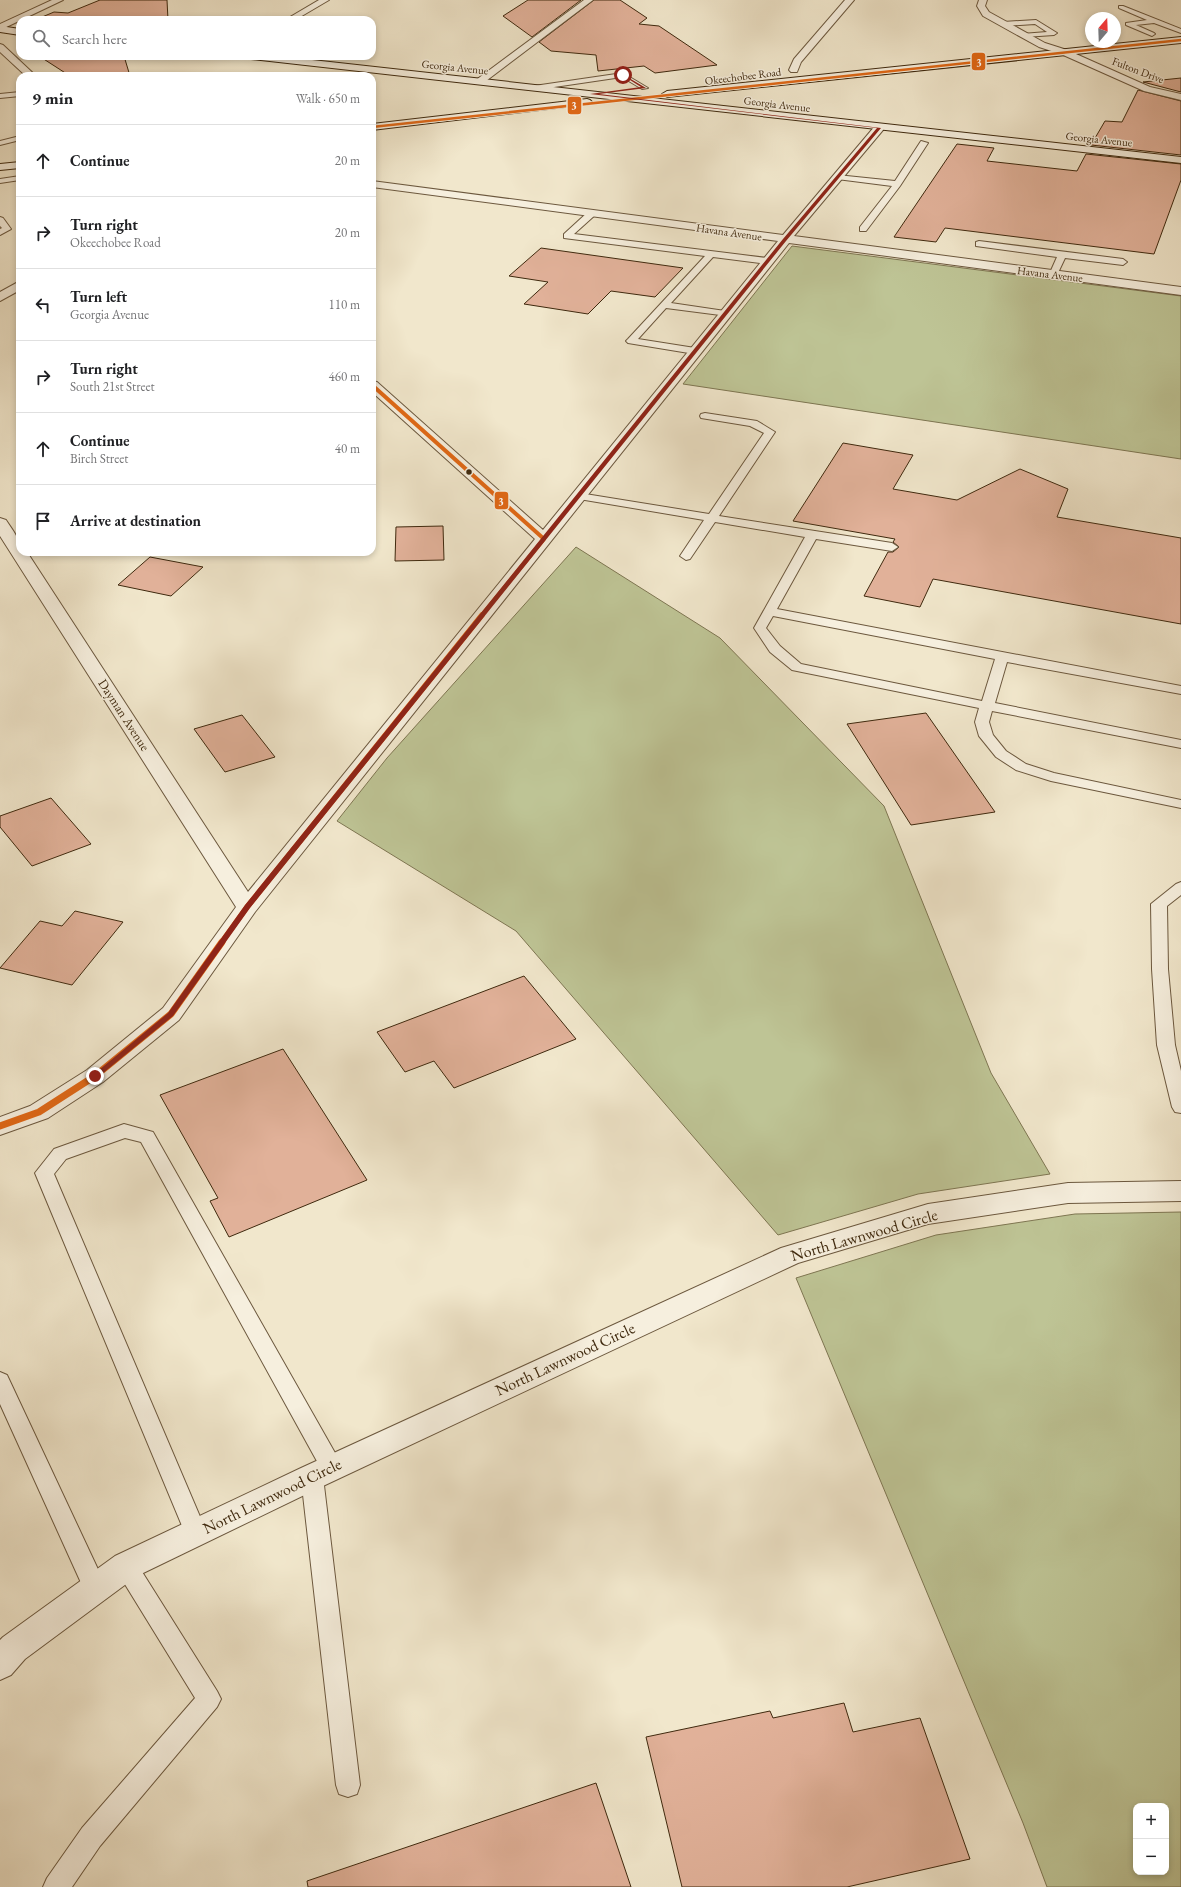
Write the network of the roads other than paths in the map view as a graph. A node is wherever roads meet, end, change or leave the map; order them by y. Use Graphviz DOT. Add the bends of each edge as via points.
graph roads {
  1 [pos="59,0"];
  2 [pos="325,0"];
  3 [pos="589,0"];
  4 [pos="850,0"];
  5 [pos="983,0"];
  6 [pos="1121,7"];
  7 [pos="25,16"];
  8 [pos="296,16"];
  9 [pos="16,20"];
  10 [pos="1156,21"];
  11 [pos="1003,24"];
  12 [pos="0,28"];
  13 [pos="16,31"];
  14 [pos="1152,34"];
  15 [pos="1181,34"];
  16 [pos="1024,35"];
  17 [pos="1121,37"];
  18 [pos="1085,41"];
  19 [pos="1042,45"];
  20 [pos="0,46"];
  21 [pos="1064,52"];
  22 [pos="286,60"];
  23 [pos="895,60"];
  24 [pos="794,70"];
  25 [pos="26,72"];
  26 [pos="762,74"];
  27 [pos="479,82"];
  28 [pos="500,84"];
  29 [pos="760,85"];
  30 [pos="652,87"];
  31 [pos="534,88"];
  32 [pos="16,94"];
  33 [pos="592,94"];
  34 [pos="0,96"];
  35 [pos="1181,97"];
  36 [pos="626,98"];
  37 [pos="518,100"];
  38 [pos="404,113"];
  39 [pos="796,118"];
  40 [pos="376,126"];
  41 [pos="879,128"];
  42 [pos="16,139"];
  43 [pos="0,143"];
  44 [pos="924,143"];
  45 [pos="1181,160"];
  46 [pos="16,165"];
  47 [pos="0,167"];
  48 [pos="837,177"];
  49 [pos="16,179"];
  50 [pos="0,181"];
  51 [pos="896,184"];
  52 [pos="376,185"];
  53 [pos="591,214"];
  54 [pos="0,220"];
  55 [pos="863,229"];
  56 [pos="0,232"];
  57 [pos="785,240"];
  58 [pos="979,244"];
  59 [pos="711,254"];
  60 [pos="1062,255"];
  61 [pos="767,262"];
  62 [pos="1123,262"];
  63 [pos="1053,275"];
  64 [pos="16,287"];
  65 [pos="1181,291"];
  66 [pos="3,293"];
  67 [pos="665,305"];
  68 [pos="725,314"];
  69 [pos="695,351"];
  70 [pos="376,389"];
  71 [pos="705,416"];
  72 [pos="579,496"];
  73 [pos="711,519"];
  74 [pos="0,523"];
  75 [pos="812,535"];
  76 [pos="544,539"];
  77 [pos="892,547"];
  78 [pos="16,548"];
  79 [pos="21,556"];
  80 [pos="686,556"];
  81 [pos="769,612"];
  82 [pos="1002,657"];
  83 [pos="1181,690"];
  84 [pos="987,706"];
  85 [pos="1181,744"];
  86 [pos="1181,804"];
  87 [pos="1181,887"];
  88 [pos="247,907"];
  89 [pos="1181,1107"];
  90 [pos="0,1126"];
  91 [pos="1181,1191"];
  92 [pos="0,1382"];
  93 [pos="322,1472"];
  94 [pos="196,1533"];
  95 [pos="126,1566"];
  96 [pos="95,1588"];
  97 [pos="0,1664"];
  98 [pos="348,1785"];
  99 [pos="56,1887"];
  1 -- 7 [label="street"];
  2 -- 8 [label="street"];
  3 -- 27 [label="street"];
  4 -- 24 [label="street" via="797,61"];
  5 -- 11 [label="street" via="981,6 986,14"];
  6 -- 10 [label="lane"];
  9 -- 12 [label="street"];
  10 -- 14 [label="lane" via="1128,24"];
  10 -- 15 [label="lane"];
  11 -- 16 [label="street"];
  11 -- 16 [label="lane" via="1036,22 1054,33"];
  12 -- 13 [label="street"];
  14 -- 15 [label="street"];
  14 -- 17 [label="street"];
  15 -- 21 [label="street, Okeechobee Road"];
  16 -- 19 [label="street"];
  18 -- 19 [label="street"];
  19 -- 21 [label="street, Fulton Drive"];
  19 -- 23 [label="street"];
  20 -- 25 [label="street"];
  21 -- 29 [label="street, Okeechobee Road"];
  21 -- 35 [label="street, Fulton Drive" via="1147,88"];
  22 -- 27 [label="street, Georgia Avenue"];
  26 -- 30 [label="street, Okeechobee Road"];
  27 -- 28 [label="street, Georgia Avenue"];
  28 -- 31 [label="street, Georgia Avenue"];
  28 -- 37 [label="street" via="522,90 526,94"];
  29 -- 36 [label="street, Okeechobee Road"];
  29 -- 39 [label="street" via="748,89 742,95 748,100"];
  30 -- 31 [label="lane" via="623,75"];
  30 -- 33 [label="street, Okeechobee Road"];
  31 -- 33 [label="street, Georgia Avenue"];
  32 -- 34 [label="lane"];
  33 -- 36 [label="street, Georgia Avenue"];
  33 -- 37 [label="street, Okeechobee Road"];
  36 -- 39 [label="street, Georgia Avenue"];
  36 -- 40 [label="street, Okeechobee Road"];
  37 -- 38 [label="street, Okeechobee Road"];
  39 -- 41 [label="street, Georgia Avenue"];
  41 -- 45 [label="street, Georgia Avenue"];
  41 -- 48 [label="street"];
  42 -- 43 [label="lane"];
  44 -- 51 [label="lane"];
  46 -- 47 [label="street"];
  48 -- 51 [label="lane"];
  48 -- 57 [label="street"];
  49 -- 50 [label="lane"];
  51 -- 55 [label="lane"];
  52 -- 53 [label="street, Havana Avenue"];
  53 -- 57 [label="street, Havana Avenue"];
  53 -- 59 [label="lane" via="567,236"];
  54 -- 56 [label="lane" via="7,229"];
  57 -- 61 [label="street"];
  57 -- 63 [label="street, Havana Avenue"];
  58 -- 60 [label="lane"];
  59 -- 61 [label="lane"];
  59 -- 67 [label="lane"];
  60 -- 62 [label="lane"];
  60 -- 63 [label="lane"];
  61 -- 68 [label="street"];
  63 -- 65 [label="street, Havana Avenue"];
  64 -- 66 [label="street"];
  67 -- 68 [label="lane"];
  67 -- 69 [label="lane" via="631,341"];
  68 -- 69 [label="street"];
  69 -- 72 [label="street"];
  70 -- 76 [label="street"];
  71 -- 73 [label="lane" via="753,423 770,432"];
  72 -- 73 [label="lane"];
  72 -- 76 [label="street"];
  73 -- 75 [label="lane"];
  73 -- 80 [label="lane"];
  74 -- 78 [label="street, Dayman Avenue"];
  75 -- 77 [label="lane"];
  75 -- 81 [label="lane"];
  76 -- 88 [label="street"];
  79 -- 88 [label="street, Dayman Avenue"];
  81 -- 82 [label="lane"];
  81 -- 84 [label="lane" via="760,628 775,649 797,667"];
  82 -- 83 [label="lane"];
  82 -- 84 [label="lane"];
  84 -- 85 [label="lane"];
  84 -- 86 [label="lane" via="982,722 986,736 1001,754 1021,767 1051,777"];
  87 -- 89 [label="lane" via="1159,904 1160,969 1166,1045"];
  88 -- 90 [label="street" via="171,1014 95,1076 39,1112"];
  91 -- 93 [label="street, North Lawnwood Circle" via="1068,1193 928,1214 790,1255"];
  92 -- 96 [label="lane"];
  93 -- 94 [label="street, North Lawnwood Circle"];
  93 -- 94 [label="lane" via="147,1137 124,1131 60,1154 44,1173"];
  93 -- 98 [label="lane"];
  94 -- 95 [label="street, North Lawnwood Circle"];
  95 -- 96 [label="street, North Lawnwood Circle"];
  95 -- 99 [label="lane" via="209,1698 91,1836"];
  96 -- 97 [label="street, North Lawnwood Circle" via="14,1648"];
}
